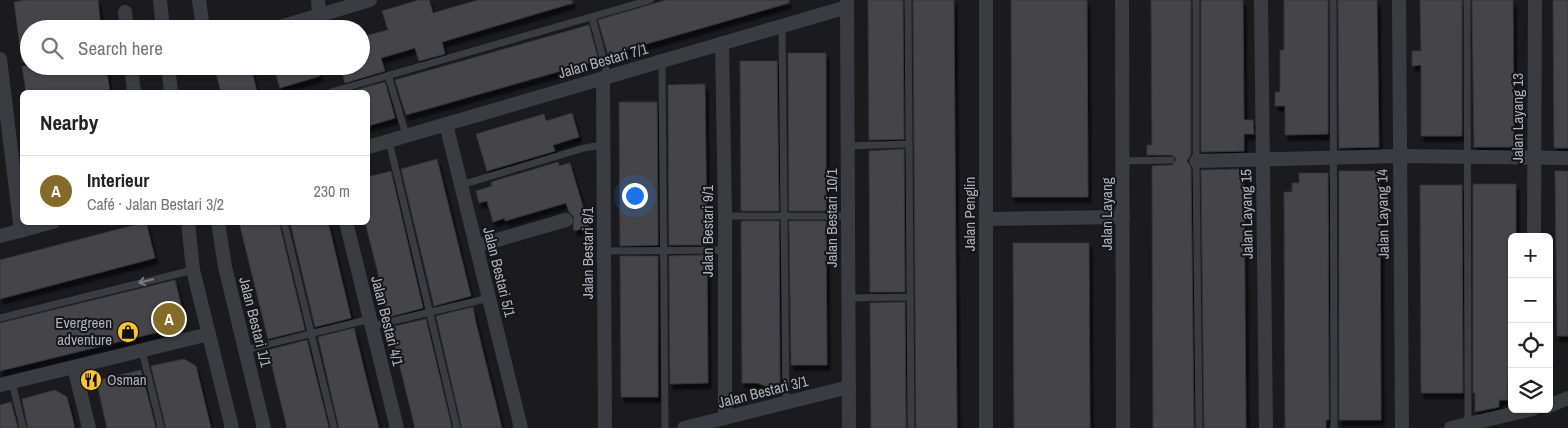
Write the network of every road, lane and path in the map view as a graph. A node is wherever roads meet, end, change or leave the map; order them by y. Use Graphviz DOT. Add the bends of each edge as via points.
graph roads {
  1 [pos="160,0"];
  2 [pos="199,0"];
  3 [pos="318,0"];
  4 [pos="370,0"];
  5 [pos="650,0"];
  6 [pos="908,0"];
  7 [pos="986,0"];
  8 [pos="1122,0"];
  9 [pos="1196,0"];
  10 [pos="1261,0"];
  11 [pos="1333,0"];
  12 [pos="1399,0"];
  13 [pos="1467,0"];
  14 [pos="1535,0"];
  15 [pos="847,4"];
  16 [pos="125,12"];
  17 [pos="320,15"];
  18 [pos="592,17"];
  19 [pos="126,20"];
  20 [pos="162,20"];
  21 [pos="202,20"];
  22 [pos="303,20"];
  23 [pos="782,26"];
  24 [pos="722,44"];
  25 [pos="0,59"];
  26 [pos="662,61"];
  27 [pos="132,75"];
  28 [pos="169,75"];
  29 [pos="388,75"];
  30 [pos="605,78"];
  31 [pos="134,90"];
  32 [pos="171,90"];
  33 [pos="337,90"];
  34 [pos="446,124"];
  35 [pos="406,136"];
  36 [pos="389,141"];
  37 [pos="909,144"];
  38 [pos="604,145"];
  39 [pos="370,146"];
  40 [pos="848,146"];
  41 [pos="1399,156"];
  42 [pos="1468,158"];
  43 [pos="1534,158"];
  44 [pos="1568,158"];
  45 [pos="1332,159"];
  46 [pos="1171,160"];
  47 [pos="1263,160"];
  48 [pos="1196,161"];
  49 [pos="1123,162"];
  50 [pos="461,185"];
  51 [pos="725,216"];
  52 [pos="784,216"];
  53 [pos="848,216"];
  54 [pos="1123,217"];
  55 [pos="986,219"];
  56 [pos="566,220"];
  57 [pos="20,223"];
  58 [pos="20,225"];
  59 [pos="43,225"];
  60 [pos="188,225"];
  61 [pos="218,225"];
  62 [pos="285,225"];
  63 [pos="347,225"];
  64 [pos="21,231"];
  65 [pos="1534,233"];
  66 [pos="0,236"];
  67 [pos="476,246"];
  68 [pos="662,250"];
  69 [pos="725,250"];
  70 [pos="604,251"];
  71 [pos="194,270"];
  72 [pos="489,298"];
  73 [pos="849,298"];
  74 [pos="910,298"];
  75 [pos="430,312"];
  76 [pos="0,318"];
  77 [pos="371,323"];
  78 [pos="209,334"];
  79 [pos="311,334"];
  80 [pos="142,350"];
  81 [pos="245,350"];
  82 [pos="74,367"];
  83 [pos="6,383"];
  84 [pos="849,387"];
  85 [pos="1568,398"];
  86 [pos="786,403"];
  87 [pos="1553,404"];
  88 [pos="1516,413"];
  89 [pos="725,418"];
  90 [pos="1468,424"];
  91 [pos="23,428"];
  92 [pos="89,428"];
  93 [pos="161,428"];
  94 [pos="232,428"];
  95 [pos="264,428"];
  96 [pos="334,428"];
  97 [pos="397,428"];
  98 [pos="458,428"];
  99 [pos="521,428"];
  100 [pos="605,428"];
  101 [pos="665,428"];
  102 [pos="684,428"];
  103 [pos="849,428"];
  104 [pos="911,428"];
  105 [pos="986,428"];
  106 [pos="1123,428"];
  107 [pos="1199,428"];
  108 [pos="1266,428"];
  109 [pos="1334,428"];
  110 [pos="1402,428"];
  111 [pos="1451,428"];
  1 -- 20 [label="street"];
  2 -- 21 [label="street"];
  3 -- 17 [label="street"];
  4 -- 17 [label="street"];
  5 -- 18 [label="lane"];
  6 -- 37 [label="lane"];
  7 -- 55 [label="street, Jalan Penglin"];
  8 -- 49 [label="street, Jalan Layang"];
  9 -- 48 [label="lane"];
  10 -- 47 [label="street, Jalan Layang 15"];
  11 -- 45 [label="lane"];
  12 -- 41 [label="street, Jalan Layang 14"];
  13 -- 42 [label="lane"];
  14 -- 43 [label="street, Jalan Layang 13"];
  15 -- 23 [label="street, Jalan Bestari 7/1"];
  15 -- 40 [label="street, Jalan Bestari 10/1"];
  16 -- 19 [label="street"];
  17 -- 22 [label="street"];
  18 -- 29 [label="lane"];
  18 -- 30 [label="lane"];
  23 -- 24 [label="street, Jalan Bestari 7/1"];
  23 -- 52 [label="lane"];
  24 -- 26 [label="street, Jalan Bestari 7/1"];
  24 -- 51 [label="street, Jalan Bestari 9/1"];
  25 -- 57 [label="street"];
  26 -- 30 [label="street, Jalan Bestari 7/1"];
  26 -- 68 [label="lane"];
  27 -- 31 [label="street"];
  28 -- 32 [label="street"];
  29 -- 33 [label="lane"];
  29 -- 35 [label="lane"];
  30 -- 34 [label="street, Jalan Bestari 7/1"];
  30 -- 38 [label="street, Jalan Bestari 8/1"];
  34 -- 35 [label="street, Jalan Bestari 7/1"];
  34 -- 50 [label="street, Jalan Bestari 5/1"];
  35 -- 36 [label="street, Jalan Bestari 7/1"];
  36 -- 39 [label="street, Jalan Bestari 7/1"];
  36 -- 75 [label="lane"];
  37 -- 40 [label="lane"];
  37 -- 74 [label="lane"];
  38 -- 50 [label="lane"];
  38 -- 70 [label="street, Jalan Bestari 8/1"];
  40 -- 53 [label="street, Jalan Bestari 10/1"];
  41 -- 42 [label="street"];
  41 -- 45 [label="street"];
  41 -- 110 [label="street, Jalan Layang 14"];
  42 -- 43 [label="street"];
  42 -- 90 [label="lane"];
  43 -- 44 [label="street"];
  43 -- 65 [label="street, Jalan Layang 13"];
  45 -- 47 [label="street"];
  45 -- 109 [label="lane"];
  46 -- 49 [label="lane"];
  47 -- 48 [label="street"];
  47 -- 108 [label="street, Jalan Layang 15"];
  48 -- 107 [label="lane"];
  49 -- 54 [label="street, Jalan Layang"];
  50 -- 67 [label="street, Jalan Bestari 5/1"];
  51 -- 52 [label="lane"];
  51 -- 69 [label="street, Jalan Bestari 9/1"];
  52 -- 53 [label="lane"];
  52 -- 86 [label="lane"];
  53 -- 73 [label="street, Jalan Bestari 10/1"];
  54 -- 55 [label="street"];
  54 -- 106 [label="street, Jalan Layang"];
  55 -- 105 [label="street, Jalan Penglin"];
  56 -- 67 [label="street"];
  58 -- 64 [label="street"];
  59 -- 64 [label="street"];
  60 -- 71 [label="street"];
  61 -- 81 [label="street, Jalan Bestari 1/1"];
  62 -- 79 [label="lane"];
  63 -- 77 [label="street, Jalan Bestari 4/1"];
  64 -- 66 [label="street"];
  67 -- 72 [label="street, Jalan Bestari 5/1"];
  68 -- 69 [label="lane"];
  68 -- 70 [label="lane"];
  68 -- 101 [label="lane"];
  69 -- 89 [label="street, Jalan Bestari 9/1"];
  70 -- 100 [label="street, Jalan Bestari 8/1"];
  71 -- 76 [label="lane, one-way"];
  71 -- 78 [label="street"];
  72 -- 75 [label="lane"];
  72 -- 99 [label="street, Jalan Bestari 5/1"];
  73 -- 74 [label="lane"];
  73 -- 84 [label="street, Jalan Bestari 10/1"];
  74 -- 104 [label="lane"];
  75 -- 77 [label="lane"];
  75 -- 98 [label="lane"];
  77 -- 79 [label="lane"];
  77 -- 97 [label="street, Jalan Bestari 4/1"];
  78 -- 80 [label="street"];
  78 -- 94 [label="street"];
  79 -- 81 [label="lane"];
  79 -- 96 [label="lane"];
  80 -- 82 [label="street"];
  80 -- 93 [label="lane"];
  81 -- 95 [label="street, Jalan Bestari 1/1"];
  82 -- 83 [label="street"];
  82 -- 92 [label="street"];
  83 -- 91 [label="lane"];
  84 -- 86 [label="street, Jalan Bestari 3/1"];
  84 -- 103 [label="street, Jalan Bestari 10/1"];
  85 -- 87 [label="street"];
  86 -- 89 [label="street, Jalan Bestari 3/1"];
  88 -- 90 [label="street"];
  89 -- 102 [label="street, Jalan Bestari 3/1"];
  90 -- 111 [label="street"];
}
